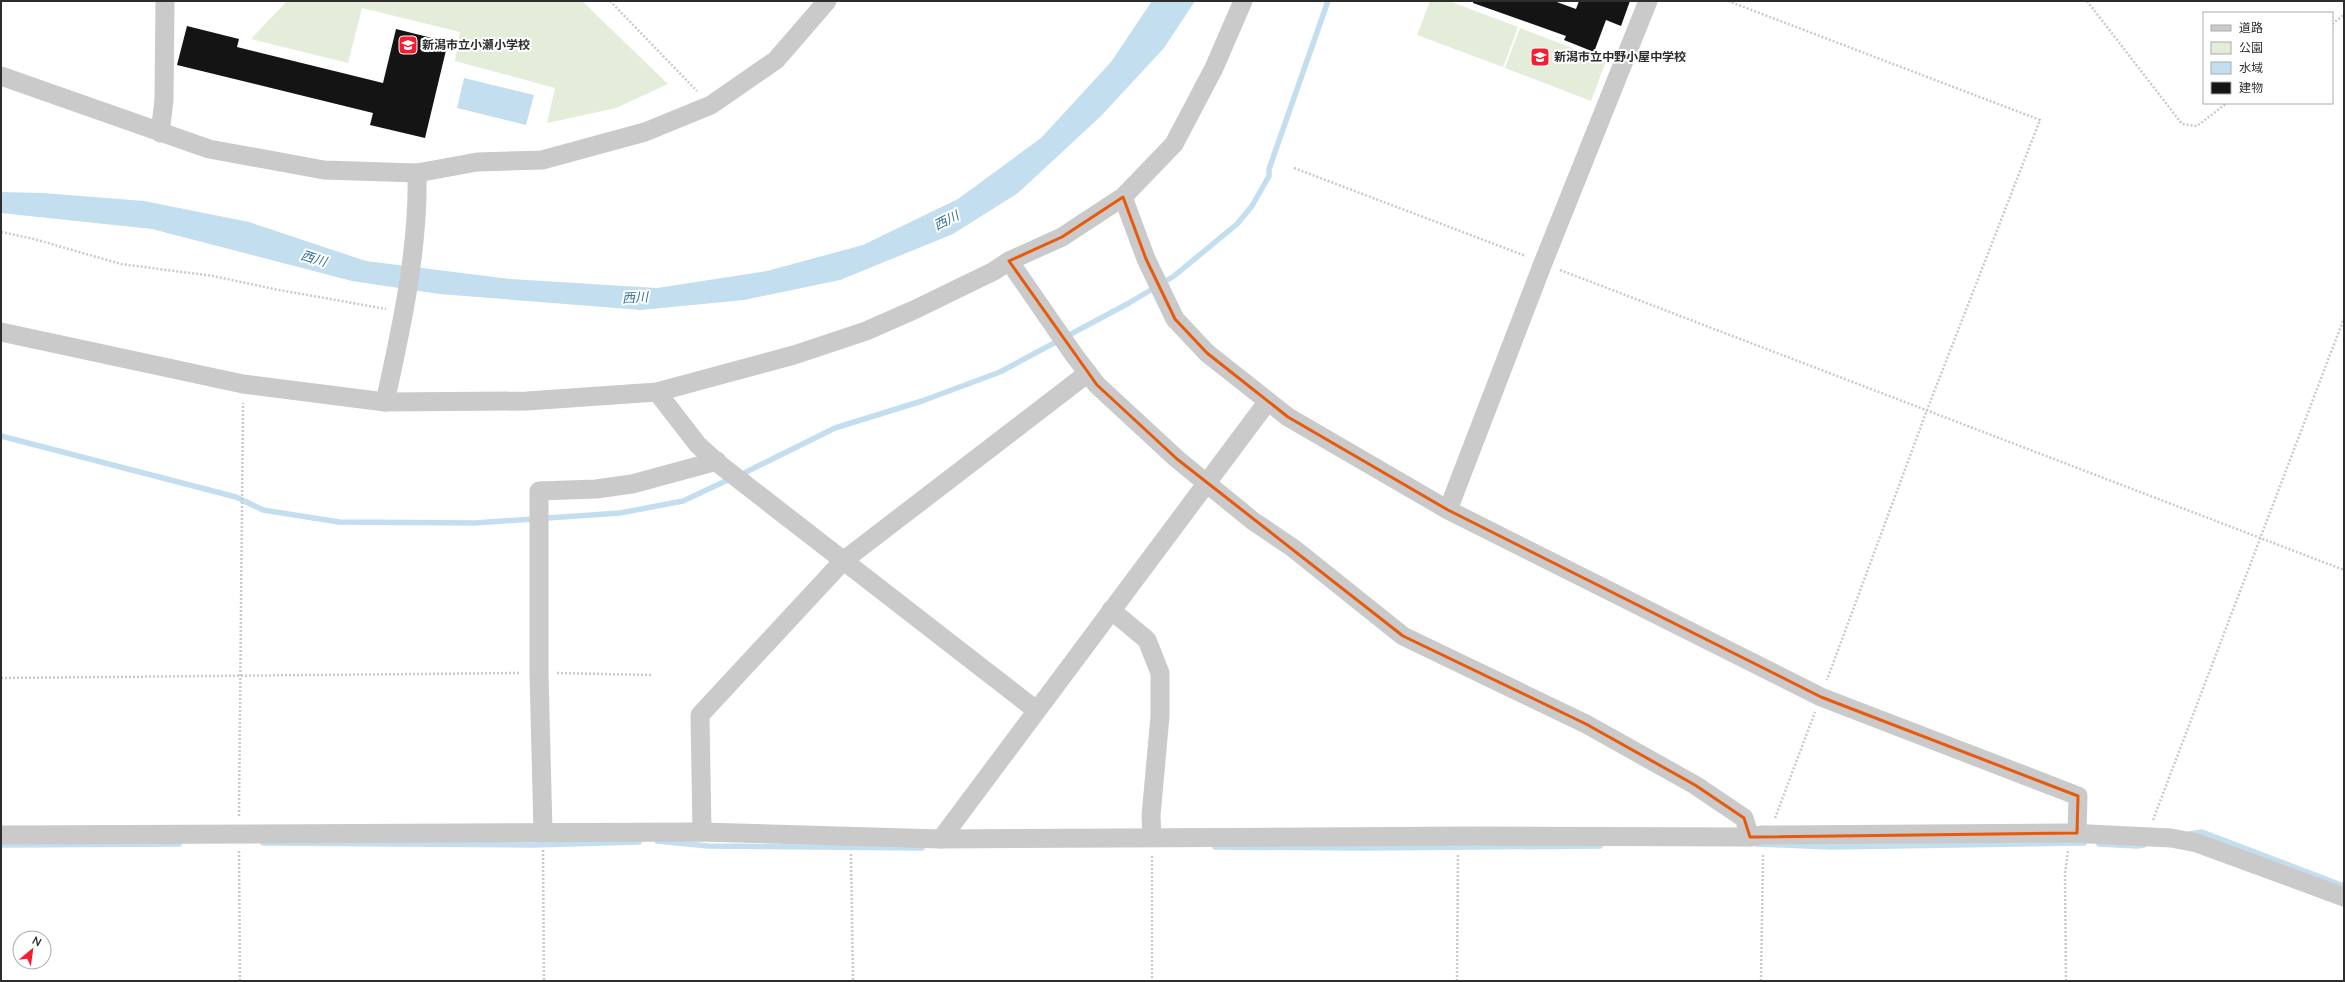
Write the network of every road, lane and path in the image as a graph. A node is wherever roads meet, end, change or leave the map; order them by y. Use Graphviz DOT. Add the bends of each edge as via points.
graph roads {
  1 [pos="166,1"];
  2 [pos="610,1"];
  3 [pos="828,1"];
  4 [pos="1243,1"];
  5 [pos="1648,1"];
  6 [pos="1728,1"];
  7 [pos="2087,1"];
  8 [pos="2344,15"];
  9 [pos="2333,23"];
  10 [pos="1,76"];
  11 [pos="2226,104"];
  12 [pos="711,105"];
  13 [pos="160,133"];
  14 [pos="1294,168"];
  15 [pos="417,173"];
  16 [pos="1123,198"];
  17 [pos="1,232"];
  18 [pos="1009,261"];
  19 [pos="1543,263"];
  20 [pos="405,309"];
  21 [pos="2344,318"];
  22 [pos="1,332"];
  23 [pos="1088,373"];
  24 [pos="243,384"];
  25 [pos="657,392"];
  26 [pos="1268,401"];
  27 [pos="385,402"];
  28 [pos="1927,410"];
  29 [pos="717,461"];
  30 [pos="1206,483"];
  31 [pos="1448,510"];
  32 [pos="2260,538"];
  33 [pos="843,560"];
  34 [pos="2344,570"];
  35 [pos="1111,610"];
  36 [pos="539,673"];
  37 [pos="652,675"];
  38 [pos="240,676"];
  39 [pos="1,678"];
  40 [pos="1821,697"];
  41 [pos="1036,710"];
  42 [pos="543,832"];
  43 [pos="702,832"];
  44 [pos="2073,833"];
  45 [pos="239,834"];
  46 [pos="1,835"];
  47 [pos="850,836"];
  48 [pos="1458,836"];
  49 [pos="1757,836"];
  50 [pos="2146,837"];
  51 [pos="1152,838"];
  52 [pos="941,839"];
  53 [pos="2344,897"];
  54 [pos="240,981"];
  55 [pos="544,981"];
  56 [pos="853,981"];
  57 [pos="1152,981"];
  58 [pos="1458,981"];
  59 [pos="1760,981"];
  60 [pos="2066,981"];
  1 -- 13 [label="street" via="164,100"];
  2 -- 12 [label="path"];
  3 -- 12 [label="street" via="776,60"];
  4 -- 16 [label="street" via="1214,68 1174,144"];
  5 -- 19 [label="street"];
  6 -- 28 [label="path" via="2040,120"];
  7 -- 11 [label="path" via="2182,124 2197,126"];
  8 -- 9 [label="path"];
  10 -- 13 [label="street"];
  12 -- 15 [label="street" via="645,132 542,160 478,162"];
  13 -- 15 [label="street" via="209,149 324,170"];
  14 -- 19 [label="path"];
  15 -- 20 [label="street"];
  16 -- 18 [label="street" via="1062,237"];
  16 -- 26 [label="street" via="1146,259 1175,319 1207,353"];
  17 -- 20 [label="path" via="121,264 213,276 281,291 395,310"];
  18 -- 23 [label="street"];
  18 -- 25 [label="street" via="994,271 866,331 794,355"];
  19 -- 28 [label="path"];
  19 -- 31 [label="street"];
  20 -- 27 [label="street"];
  21 -- 32 [label="path"];
  22 -- 24 [label="street"];
  23 -- 30 [label="street" via="1097,385 1176,459"];
  23 -- 33 [label="street"];
  24 -- 27 [label="street"];
  24 -- 38 [label="path"];
  25 -- 27 [label="street" via="527,401"];
  25 -- 29 [label="street" via="698,445"];
  26 -- 30 [label="street"];
  26 -- 31 [label="street" via="1288,417"];
  28 -- 32 [label="path"];
  28 -- 40 [label="path"];
  29 -- 33 [label="street"];
  29 -- 36 [label="street" via="632,484 596,489 539,491"];
  30 -- 35 [label="street"];
  30 -- 49 [label="street" via="1403,636 1586,724 1695,785 1744,818"];
  31 -- 40 [label="street"];
  32 -- 34 [label="path"];
  32 -- 50 [label="path"];
  33 -- 41 [label="street"];
  33 -- 43 [label="street" via="700,716"];
  35 -- 41 [label="street"];
  35 -- 51 [label="street" via="1147,640 1160,673 1160,716 1151,816"];
  36 -- 37 [label="path"];
  36 -- 38 [label="path"];
  36 -- 42 [label="street"];
  38 -- 39 [label="path"];
  38 -- 45 [label="path"];
  40 -- 44 [label="street" via="2078,796"];
  40 -- 49 [label="path" via="1774,820"];
  41 -- 52 [label="street"];
  42 -- 43 [label="street"];
  42 -- 45 [label="street"];
  42 -- 55 [label="path"];
  43 -- 47 [label="street"];
  44 -- 49 [label="street"];
  44 -- 50 [label="street"];
  44 -- 60 [label="path" via="2065,874"];
  45 -- 46 [label="street"];
  45 -- 54 [label="path"];
  47 -- 52 [label="street"];
  47 -- 56 [label="path"];
  48 -- 49 [label="street"];
  48 -- 51 [label="street"];
  48 -- 58 [label="path"];
  49 -- 59 [label="path"];
  50 -- 53 [label="street" via="2197,843"];
  51 -- 52 [label="street"];
  51 -- 57 [label="path"];
}
